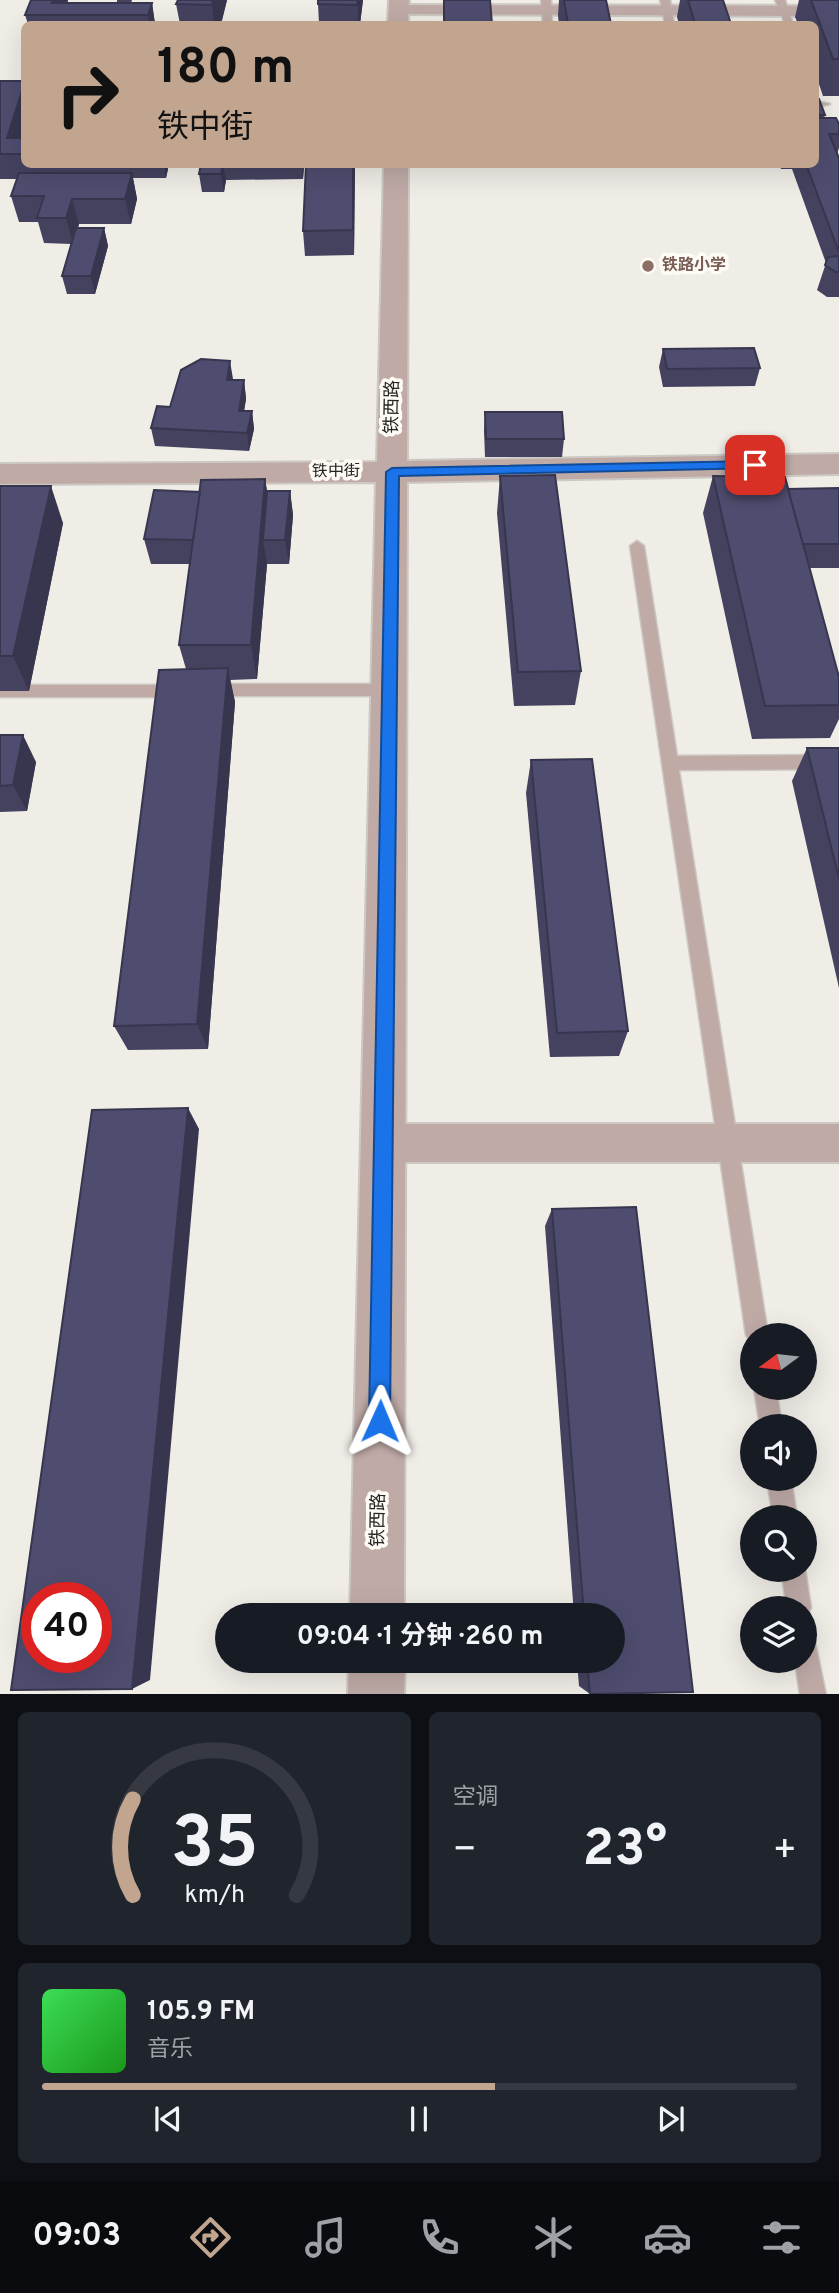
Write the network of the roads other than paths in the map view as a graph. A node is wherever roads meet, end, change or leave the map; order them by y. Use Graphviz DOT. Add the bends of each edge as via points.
graph roads {
  1 [pos="650,0"];
  2 [pos="822,1"];
  3 [pos="667,9"];
  4 [pos="784,9"];
  5 [pos="839,11"];
  6 [pos="398,12"];
  7 [pos="547,12"];
  8 [pos="396,168"];
  9 [pos="839,464"];
  10 [pos="392,472"];
  11 [pos="0,474"];
  12 [pos="637,546"];
  13 [pos="390,690"];
  14 [pos="0,691"];
  15 [pos="839,762"];
  16 [pos="670,763"];
  17 [pos="384,1143"];
  18 [pos="727,1143"];
  19 [pos="839,1143"];
  20 [pos="755,1323"];
  21 [pos="377,1603"];
  22 [pos="377,1673"];
  23 [pos="809,1673"];
  24 [pos="376,1694"];
  25 [pos="813,1694"];
  1 -- 3 [label="street"];
  2 -- 4 [label="street"];
  3 -- 4 [label="street"];
  3 -- 7 [label="street"];
  4 -- 5 [label="street"];
  6 -- 7 [label="street"];
  8 -- 10 [label="street, 铁西路"];
  9 -- 10 [label="street, 铁中街"];
  10 -- 11 [label="street, 铁中街"];
  10 -- 13 [label="street, 铁西路"];
  12 -- 16 [label="lane"];
  13 -- 14 [label="lane"];
  13 -- 17 [label="street, 铁西路"];
  15 -- 16 [label="lane"];
  16 -- 18 [label="lane"];
  17 -- 18 [label="street"];
  17 -- 21 [label="street, 铁西路"];
  18 -- 19 [label="street"];
  18 -- 20 [label="lane"];
  22 -- 24 [label="street"];
  23 -- 25 [label="lane"];
}
